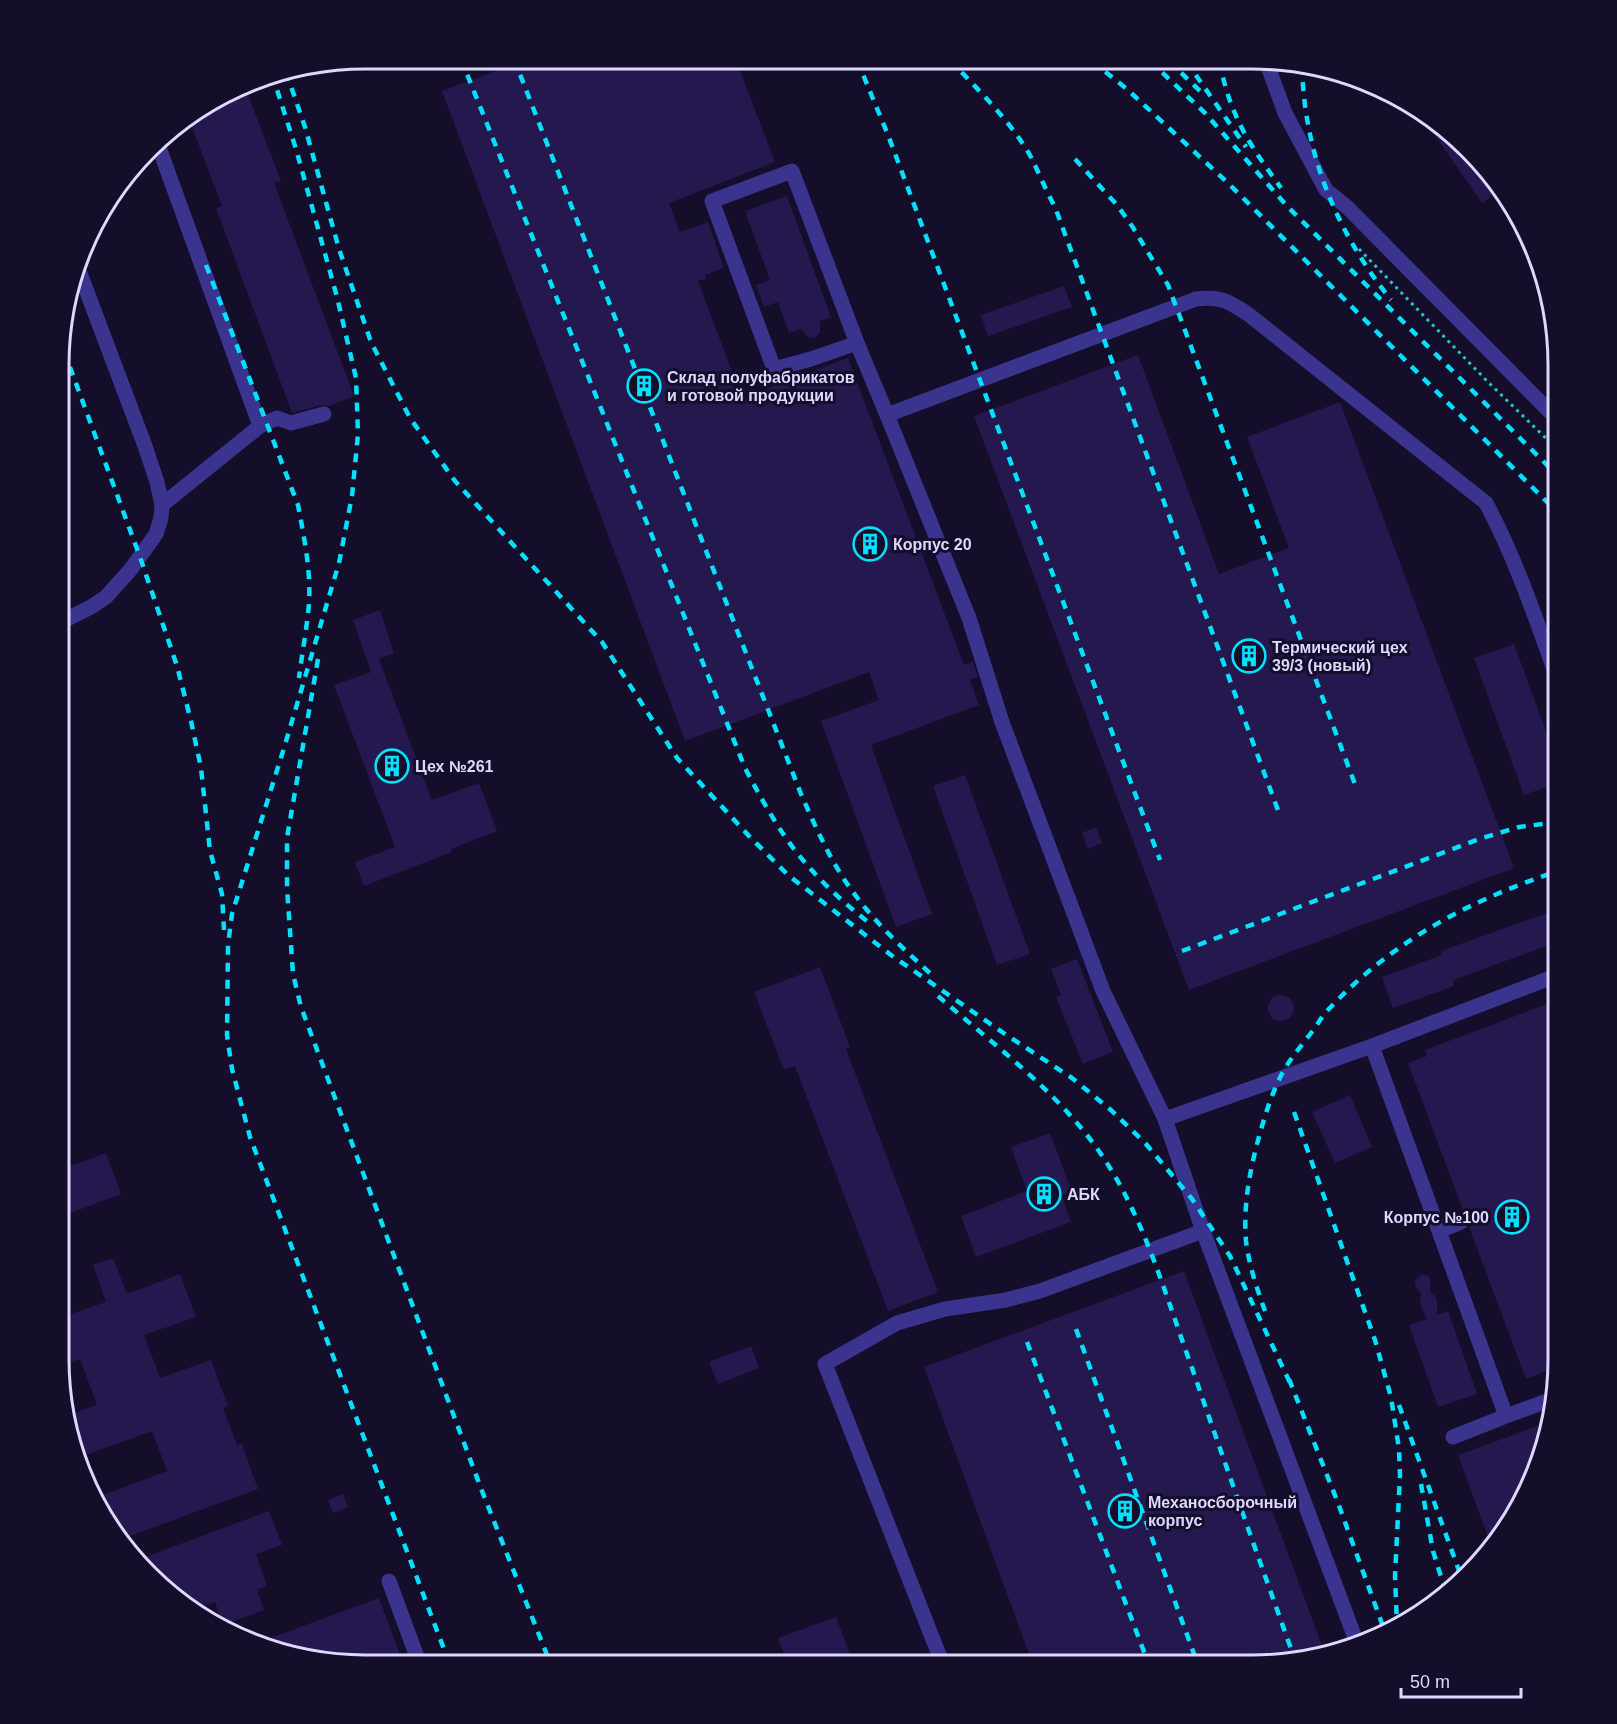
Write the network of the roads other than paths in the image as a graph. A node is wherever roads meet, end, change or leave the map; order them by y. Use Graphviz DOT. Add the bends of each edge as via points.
graph roads {
  1 [pos="1269,70"];
  2 [pos="160,152"];
  3 [pos="82,279"];
  4 [pos="856,343"];
  5 [pos="1548,410"];
  6 [pos="324,414"];
  7 [pos="887,415"];
  8 [pos="260,426"];
  9 [pos="162,505"];
  10 [pos="69,618"];
  11 [pos="1548,652"];
  12 [pos="1548,979"];
  13 [pos="1372,1046"];
  14 [pos="1165,1119"];
  15 [pos="1461,1221"];
  16 [pos="1203,1231"];
  17 [pos="1439,1231"];
  18 [pos="1544,1402"];
  19 [pos="1506,1416"];
  20 [pos="1452,1437"];
  21 [pos="389,1581"];
  22 [pos="1354,1636"];
  23 [pos="416,1655"];
  24 [pos="939,1655"];
  1 -- 5 [label="lane" via="1285,113 1326,190"];
  2 -- 8 [label="lane"];
  3 -- 9 [label="lane" via="146,446"];
  4 -- 4 [label="lane" via="792,171 712,201 774,369"];
  4 -- 7 [label="lane"];
  6 -- 8 [label="lane" via="291,423 277,418"];
  7 -- 11 [label="lane" via="1196,299 1212,297 1229,302 1486,503 1525,588"];
  7 -- 14 [label="lane" via="969,618 1002,722 1103,991"];
  8 -- 9 [label="lane"];
  9 -- 10 [label="lane" via="156,534 131,569 106,597"];
  12 -- 13 [label="lane"];
  13 -- 14 [label="lane"];
  13 -- 17 [label="lane"];
  14 -- 16 [label="lane"];
  15 -- 17 [label="lane"];
  16 -- 22 [label="lane"];
  16 -- 24 [label="lane" via="1040,1291 945,1309 897,1323 825,1364"];
  17 -- 19 [label="lane"];
  18 -- 19 [label="lane"];
  19 -- 20 [label="lane"];
  21 -- 23 [label="lane"];
}
